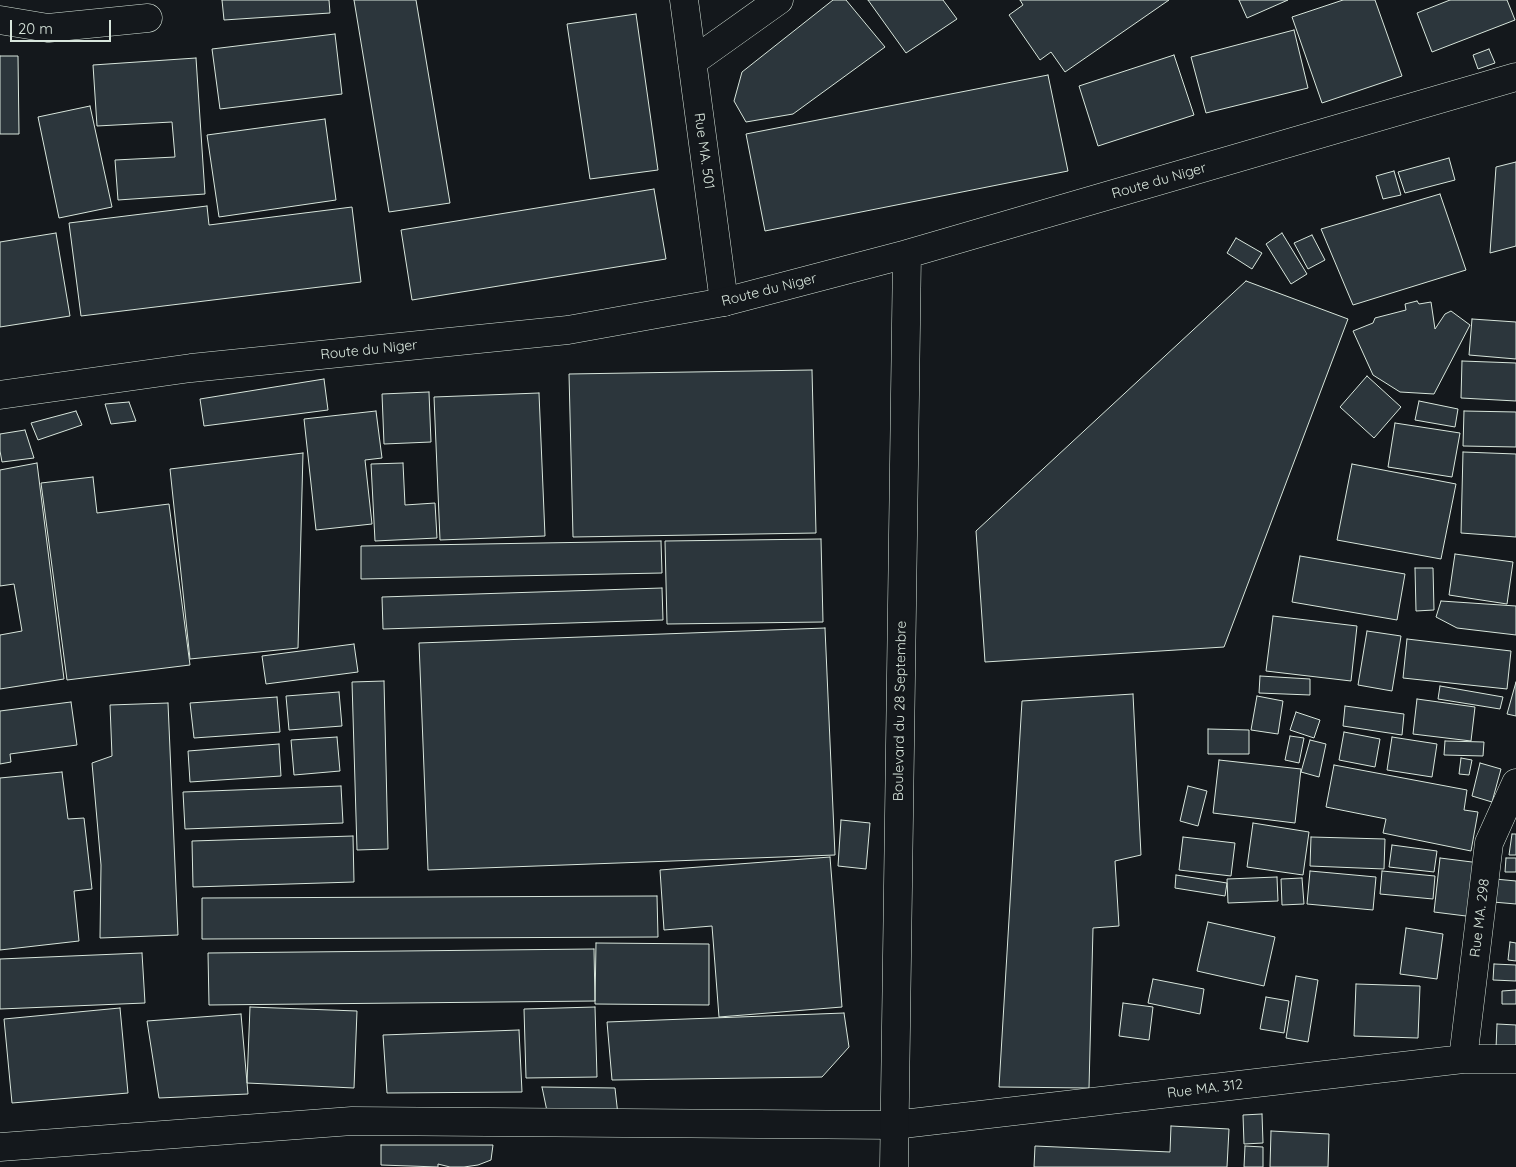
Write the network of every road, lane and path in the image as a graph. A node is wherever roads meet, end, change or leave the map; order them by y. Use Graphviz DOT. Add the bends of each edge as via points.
graph roads {
  1 [pos="684,0"];
  2 [pos="779,0"];
  3 [pos="148,18"];
  4 [pos="0,20"];
  5 [pos="692,62"];
  6 [pos="1516,77"];
  7 [pos="907,254"];
  8 [pos="724,302"];
  9 [pos="0,396"];
  10 [pos="1516,783"];
  11 [pos="1462,1059"];
  12 [pos="1516,1059"];
  13 [pos="894,1125"];
  14 [pos="0,1147"];
  15 [pos="894,1167"];
  1 -- 5 [label="main road, Rue MA. 501"];
  2 -- 5 [label="main road"];
  3 -- 4 [label="main road" via="48,28"];
  5 -- 8 [label="main road, Rue MA. 501"];
  6 -- 7 [label="main road, Route du Niger"];
  7 -- 8 [label="main road, Route du Niger"];
  7 -- 13 [label="main road, Boulevard du 28 Septembre"];
  8 -- 9 [label="main road, Route du Niger" via="568,330 191,368"];
  10 -- 11 [label="main road, Rue MA. 298" via="1490,843"];
  11 -- 12 [label="main road, Rue MA. 312"];
  11 -- 13 [label="main road, Rue MA. 312"];
  13 -- 14 [label="main road, Rue MA. 312" via="352,1122"];
  13 -- 15 [label="main road, Boulevard du 28 Septembre"];
}
